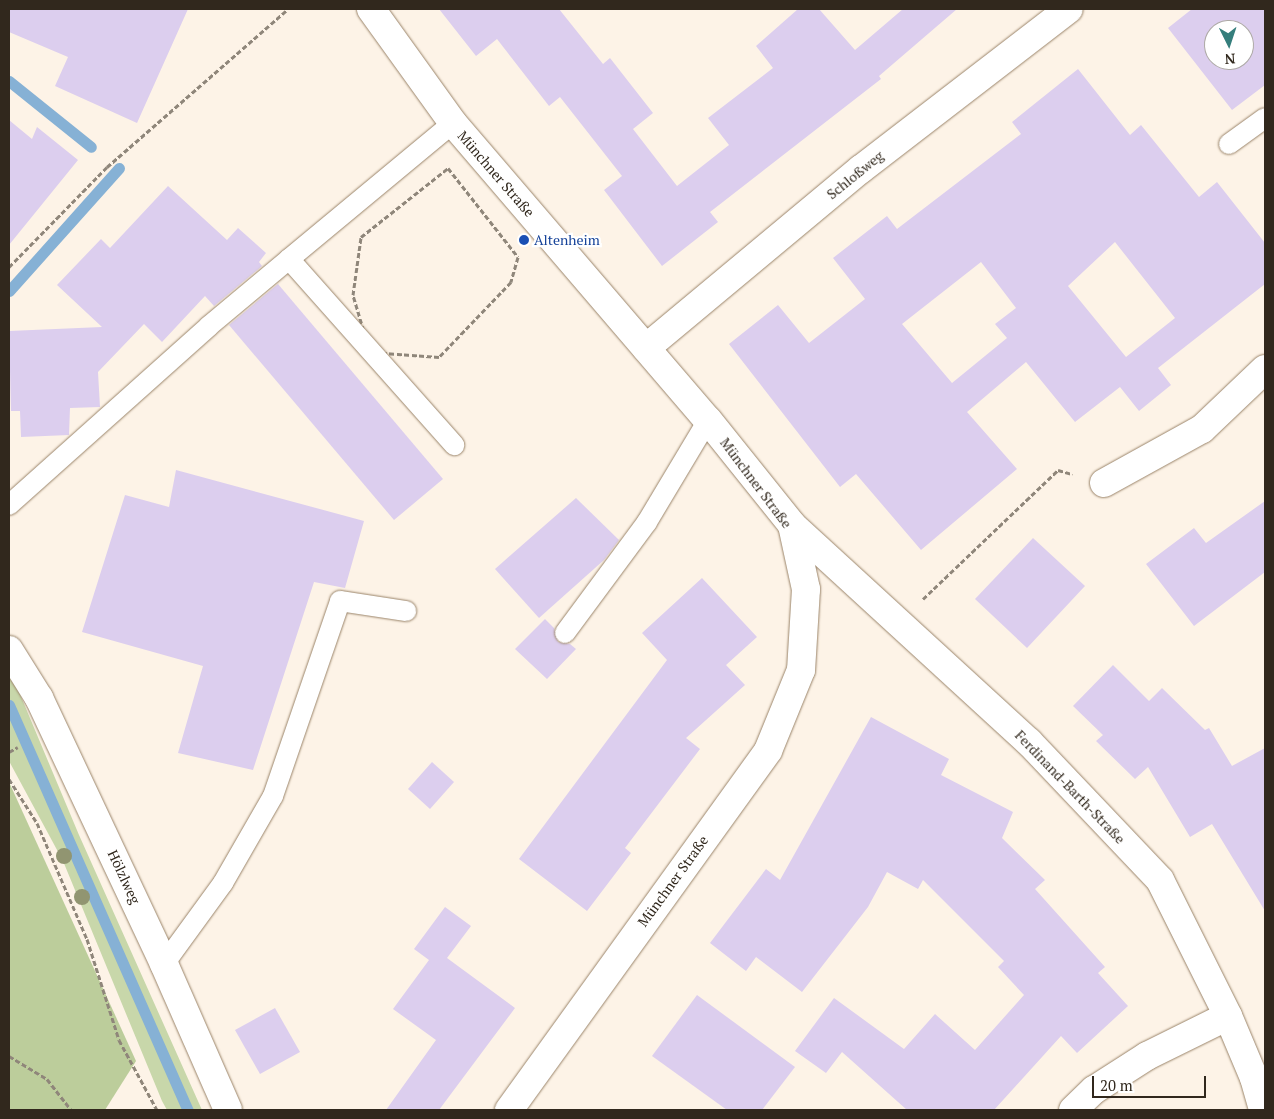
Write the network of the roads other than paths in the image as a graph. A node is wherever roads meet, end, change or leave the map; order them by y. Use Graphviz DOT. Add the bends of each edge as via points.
graph roads {
  1 [pos="371,9"];
  2 [pos="1068,9"];
  3 [pos="1265,118"];
  4 [pos="453,123"];
  5 [pos="1230,144"];
  6 [pos="289,260"];
  7 [pos="646,348"];
  8 [pos="1265,370"];
  9 [pos="708,420"];
  10 [pos="454,444"];
  11 [pos="1104,483"];
  12 [pos="9,505"];
  13 [pos="792,525"];
  14 [pos="406,612"];
  15 [pos="565,633"];
  16 [pos="9,650"];
  17 [pos="164,964"];
  18 [pos="1228,1016"];
  19 [pos="228,1110"];
  20 [pos="509,1110"];
  21 [pos="1073,1110"];
  22 [pos="1263,1110"];
  1 -- 4 [label="street, Münchner Straße"];
  2 -- 7 [label="street, Schloßweg" via="861,169"];
  3 -- 5 [label="lane"];
  4 -- 6 [label="lane"];
  4 -- 7 [label="street, Münchner Straße"];
  6 -- 10 [label="lane"];
  6 -- 12 [label="lane" via="208,326"];
  7 -- 9 [label="street, Münchner Straße"];
  8 -- 11 [label="street" via="1202,429"];
  9 -- 13 [label="street, Münchner Straße"];
  9 -- 15 [label="lane" via="648,522"];
  13 -- 18 [label="street, Ferdinand-Barth-Straße" via="1029,742 1160,880"];
  13 -- 20 [label="street, Münchner Straße" via="806,589 801,670 768,751"];
  14 -- 17 [label="lane" via="340,602 273,796 222,883"];
  16 -- 17 [label="street, Hölzlweg" via="39,698"];
  17 -- 19 [label="street, Hölzlweg"];
  18 -- 21 [label="street" via="1147,1056 1094,1090"];
  18 -- 22 [label="street, Ferdinand-Barth-Straße" via="1254,1078"];
}
